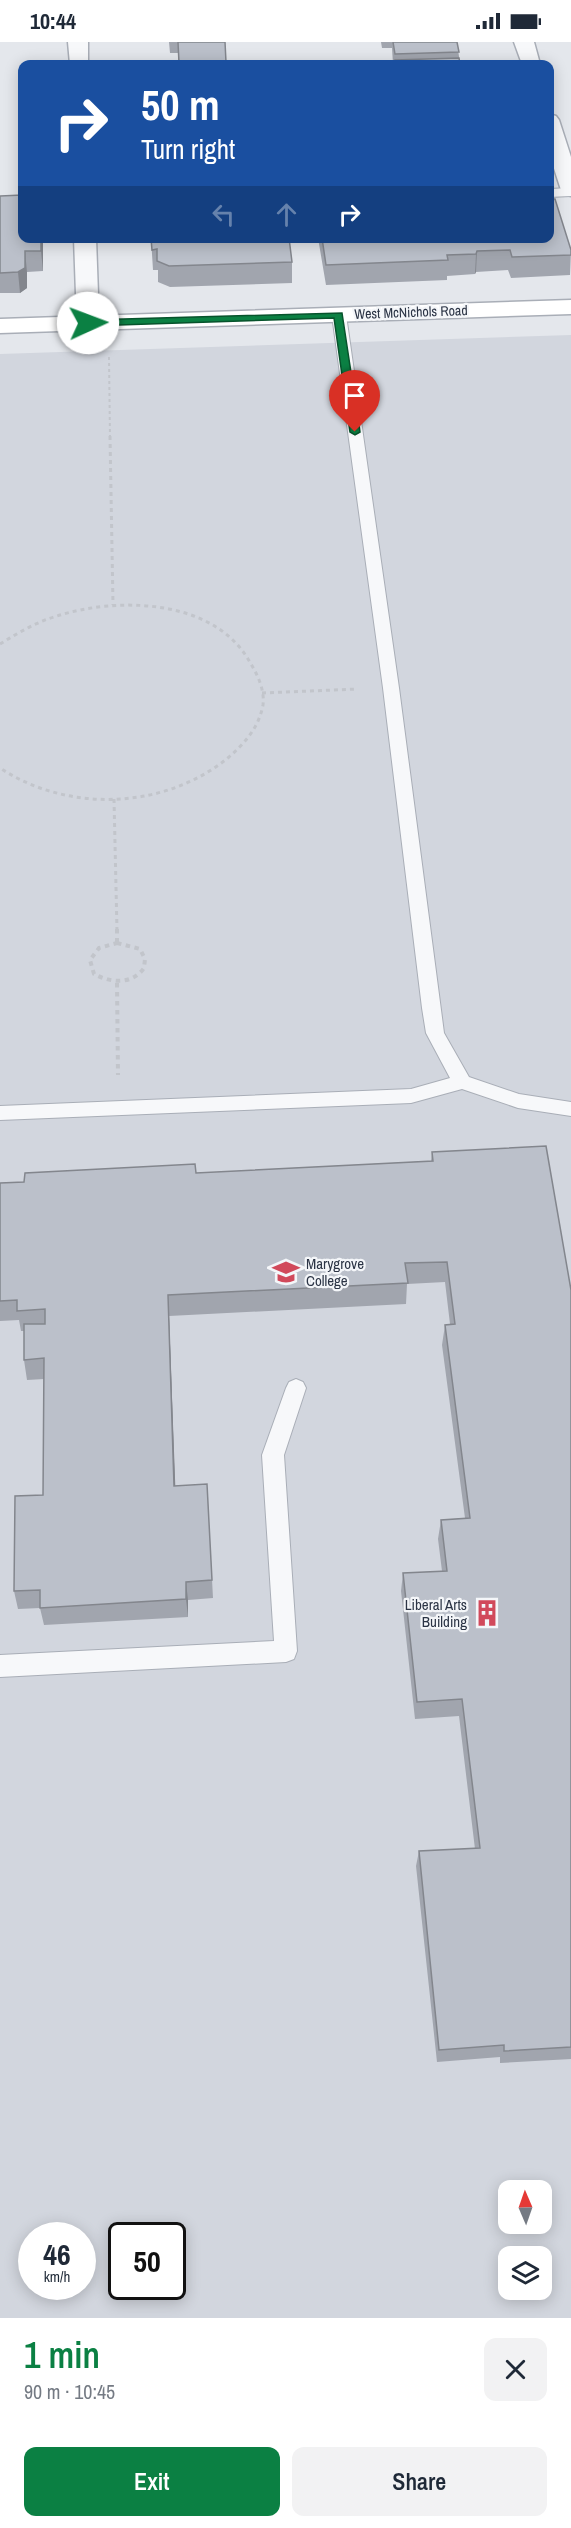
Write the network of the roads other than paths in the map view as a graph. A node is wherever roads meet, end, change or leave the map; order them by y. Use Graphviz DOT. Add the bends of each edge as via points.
graph roads {
  1 [pos="78,42"];
  2 [pos="524,42"];
  3 [pos="79,60"];
  4 [pos="530,60"];
  5 [pos="554,136"];
  6 [pos="571,191"];
  7 [pos="554,193"];
  8 [pos="85,243"];
  9 [pos="571,307"];
  10 [pos="339,315"];
  11 [pos="88,323"];
  12 [pos="0,326"];
  13 [pos="462,1082"];
  14 [pos="571,1109"];
  15 [pos="0,1113"];
  16 [pos="296,1388"];
  17 [pos="0,1666"];
  1 -- 3 [label="street"];
  2 -- 4 [label="street"];
  5 -- 6 [label="street"];
  6 -- 7 [label="lane"];
  8 -- 11 [label="street"];
  9 -- 10 [label="main road, West McNichols Road"];
  10 -- 11 [label="main road, West McNichols Road"];
  10 -- 13 [label="lane" via="430,1008 435,1033"];
  11 -- 12 [label="main road, West McNichols Road"];
  13 -- 14 [label="lane" via="518,1101"];
  13 -- 15 [label="lane" via="411,1096"];
  16 -- 17 [label="lane" via="273,1455 286,1651"];
}
